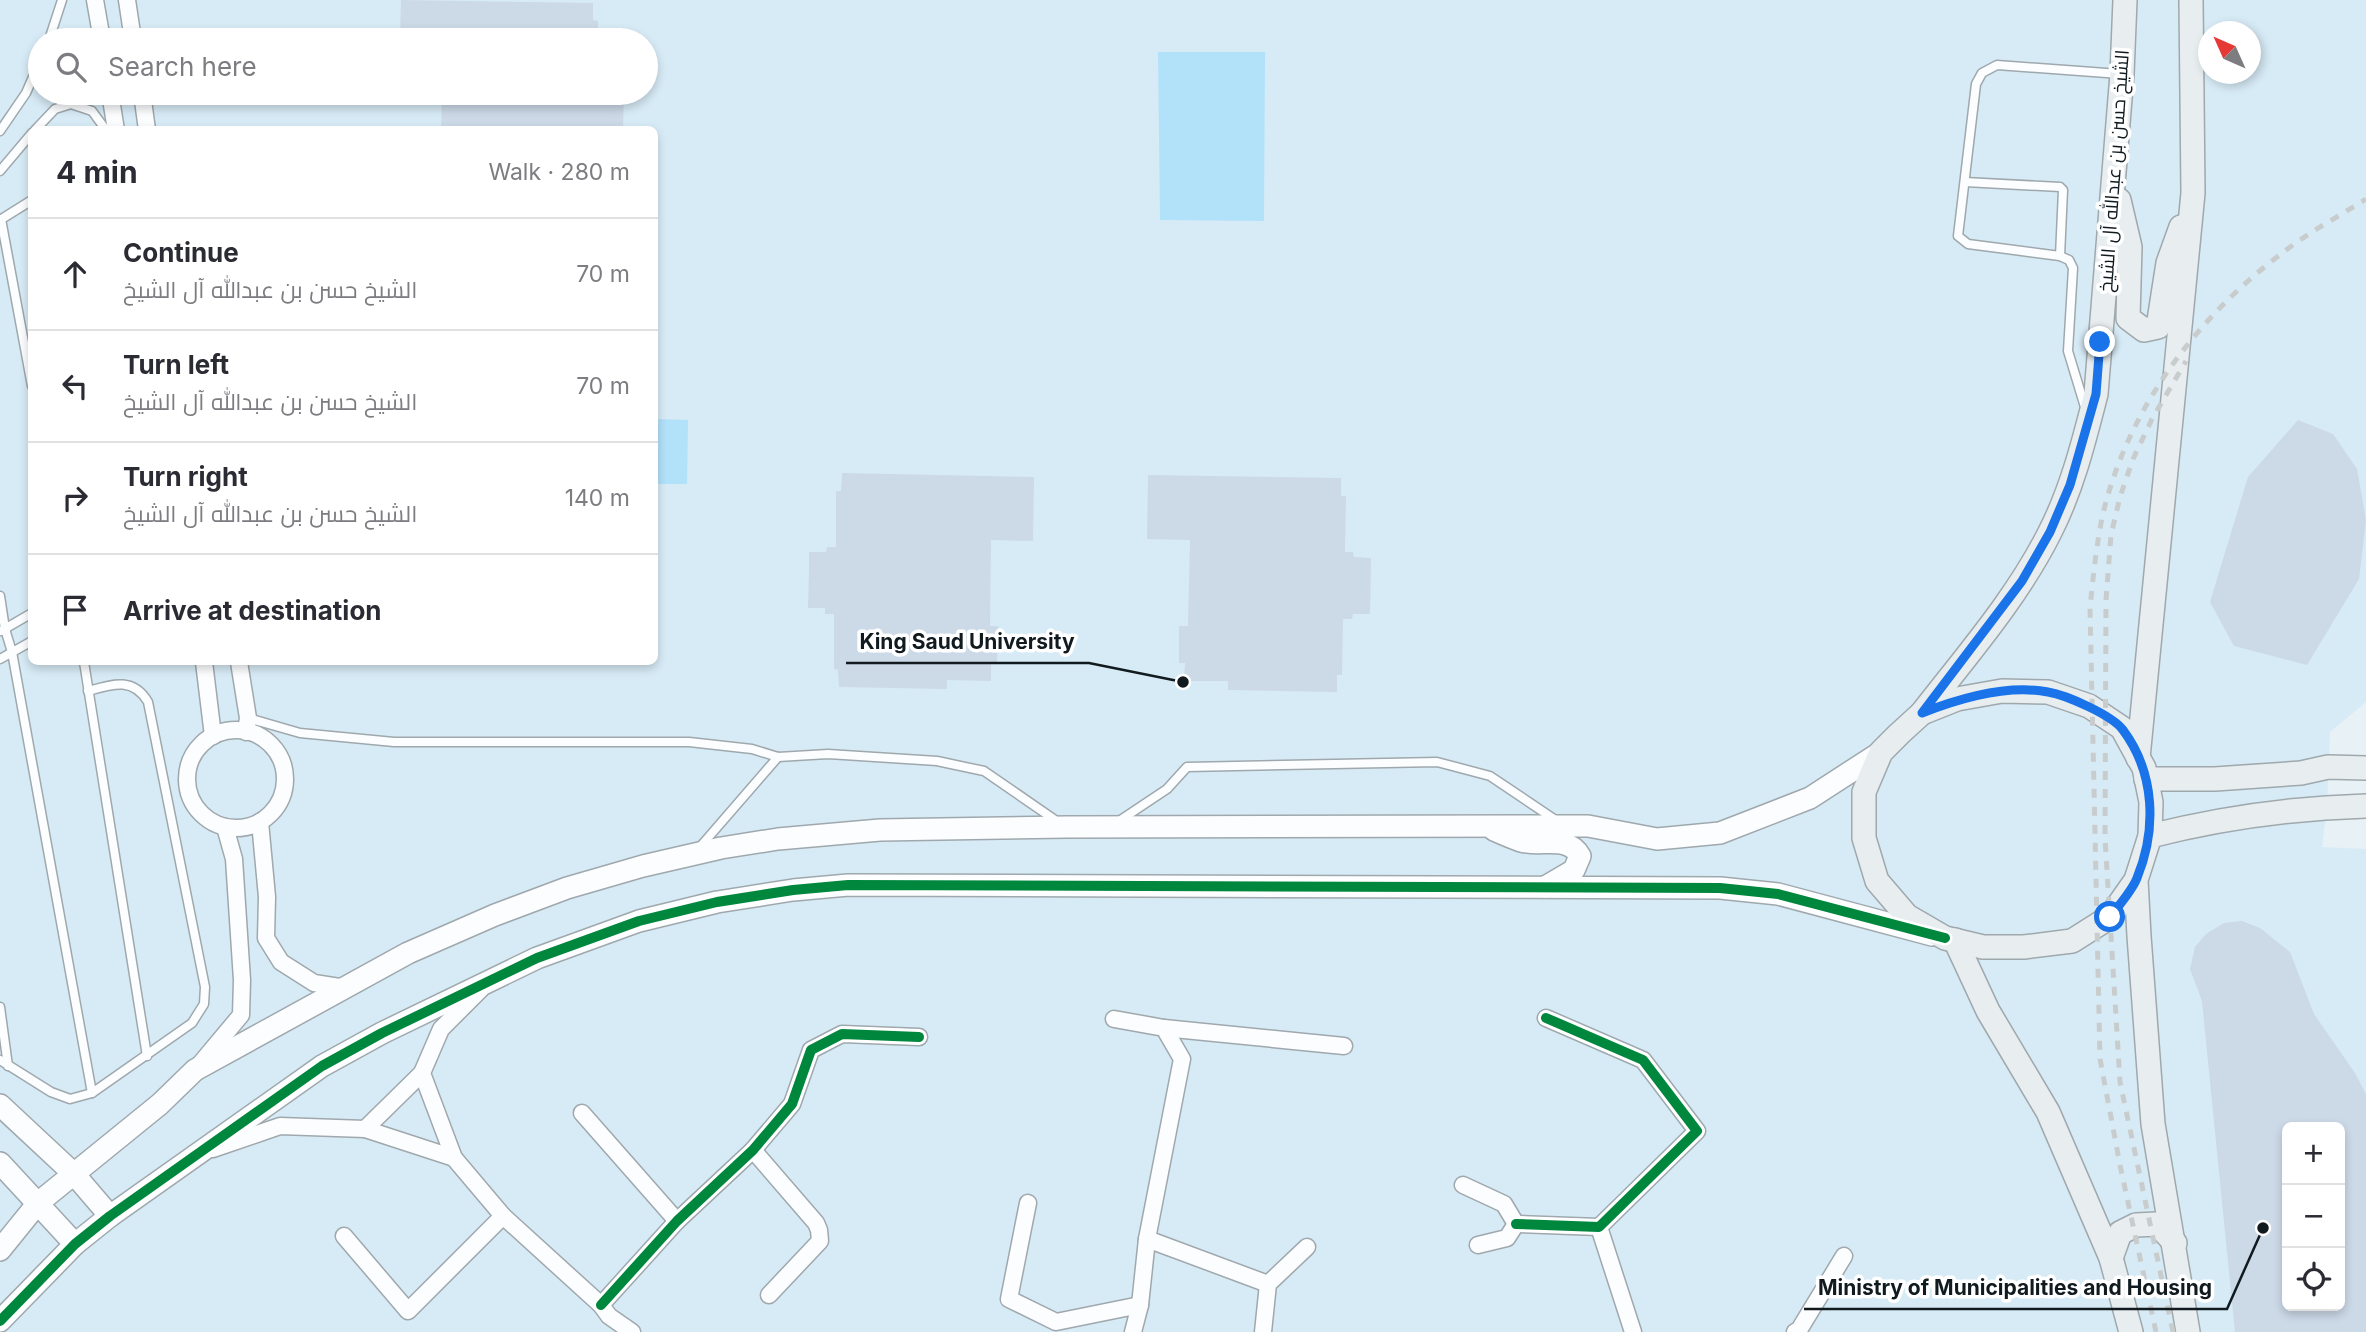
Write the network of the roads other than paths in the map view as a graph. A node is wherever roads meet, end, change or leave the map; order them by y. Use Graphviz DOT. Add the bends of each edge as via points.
graph roads {
  1 [pos="62,0"];
  2 [pos="96,0"];
  3 [pos="127,0"];
  4 [pos="2125,0"];
  5 [pos="2191,0"];
  6 [pos="53,28"];
  7 [pos="100,28"];
  8 [pos="131,28"];
  9 [pos="2122,74"];
  10 [pos="28,88"];
  11 [pos="68,105"];
  12 [pos="74,105"];
  13 [pos="112,105"];
  14 [pos="144,105"];
  15 [pos="38,126"];
  16 [pos="104,126"];
  17 [pos="115,126"];
  18 [pos="146,126"];
  19 [pos="0,131"];
  20 [pos="28,137"];
  21 [pos="0,172"];
  22 [pos="2114,176"];
  23 [pos="1965,182"];
  24 [pos="2193,193"];
  25 [pos="28,203"];
  26 [pos="1,220"];
  27 [pos="2060,256"];
  28 [pos="28,365"];
  29 [pos="2089,420"];
  30 [pos="0,596"];
  31 [pos="28,615"];
  32 [pos="2,630"];
  33 [pos="28,643"];
  34 [pos="12,652"];
  35 [pos="0,659"];
  36 [pos="84,665"];
  37 [pos="204,665"];
  38 [pos="239,665"];
  39 [pos="88,691"];
  40 [pos="1922,713"];
  41 [pos="247,725"];
  42 [pos="214,736"];
  43 [pos="1881,752"];
  44 [pos="2366,753"];
  45 [pos="778,757"];
  46 [pos="2328,767"];
  47 [pos="2142,768"];
  48 [pos="2366,768"];
  49 [pos="2366,806"];
  50 [pos="2327,807"];
  51 [pos="260,822"];
  52 [pos="2366,823"];
  53 [pos="1483,826"];
  54 [pos="1566,826"];
  55 [pos="225,827"];
  56 [pos="1066,827"];
  57 [pos="1110,827"];
  58 [pos="2150,836"];
  59 [pos="693,855"];
  60 [pos="2137,880"];
  61 [pos="1544,888"];
  62 [pos="1950,939"];
  63 [pos="490,980"];
  64 [pos="346,988"];
  65 [pos="0,1007"];
  66 [pos="1546,1018"];
  67 [pos="1114,1019"];
  68 [pos="1164,1028"];
  69 [pos="919,1037"];
  70 [pos="1344,1046"];
  71 [pos="147,1056"];
  72 [pos="0,1060"];
  73 [pos="8,1066"];
  74 [pos="195,1070"];
  75 [pos="422,1073"];
  76 [pos="92,1093"];
  77 [pos="0,1105"];
  78 [pos="582,1113"];
  79 [pos="365,1129"];
  80 [pos="753,1150"];
  81 [pos="199,1153"];
  82 [pos="454,1158"];
  83 [pos="0,1163"];
  84 [pos="74,1174"];
  85 [pos="1463,1185"];
  86 [pos="38,1203"];
  87 [pos="1028,1203"];
  88 [pos="110,1216"];
  89 [pos="503,1216"];
  90 [pos="677,1221"];
  91 [pos="1516,1224"];
  92 [pos="1598,1227"];
  93 [pos="344,1236"];
  94 [pos="1147,1239"];
  95 [pos="2175,1243"];
  96 [pos="75,1244"];
  97 [pos="1478,1245"];
  98 [pos="1307,1247"];
  99 [pos="0,1250"];
  100 [pos="1844,1256"];
  101 [pos="2110,1258"];
  102 [pos="1268,1284"];
  103 [pos="769,1295"];
  104 [pos="601,1305"];
  105 [pos="1140,1305"];
  106 [pos="0,1321"];
  107 [pos="632,1332"];
  108 [pos="1133,1332"];
  109 [pos="1263,1332"];
  110 [pos="1633,1332"];
  111 [pos="1795,1332"];
  112 [pos="2131,1332"];
  113 [pos="2188,1332"];
  1 -- 6 [label="lane"];
  2 -- 7 [label="street"];
  3 -- 8 [label="street"];
  4 -- 9 [label="main road, الشيخ حسن بن عبدالله آل الشيخ"];
  5 -- 24 [label="main road, الشيخ حسن بن عبدالله آل الشيخ"];
  9 -- 22 [label="main road, الشيخ حسن بن عبدالله آل الشيخ"];
  9 -- 23 [label="lane" via="1997,65 1982,73 1976,84"];
  10 -- 19 [label="lane"];
  11 -- 15 [label="lane" via="55,109"];
  12 -- 16 [label="lane" via="92,111"];
  13 -- 17 [label="street"];
  14 -- 18 [label="street"];
  20 -- 21 [label="lane"];
  22 -- 24 [label="main road" via="2130,247 2129,318 2144,330 2158,327 2168,263"];
  22 -- 29 [label="main road, الشيخ حسن بن عبدالله آل الشيخ" via="2096,394"];
  23 -- 27 [label="lane" via="1958,236 1968,244"];
  23 -- 27 [label="lane" via="2060,187"];
  24 -- 47 [label="main road, الشيخ حسن بن عبدالله آل الشيخ"];
  25 -- 26 [label="lane"];
  26 -- 28 [label="lane"];
  27 -- 29 [label="lane" via="2073,268 2068,351"];
  29 -- 40 [label="main road, الشيخ حسن بن عبدالله آل الشيخ" via="2050,532 2022,581"];
  30 -- 32 [label="lane"];
  31 -- 32 [label="lane"];
  32 -- 34 [label="lane"];
  33 -- 34 [label="lane"];
  34 -- 35 [label="lane"];
  34 -- 76 [label="lane"];
  36 -- 39 [label="lane"];
  37 -- 42 [label="street"];
  38 -- 41 [label="street"];
  39 -- 71 [label="lane"];
  39 -- 71 [label="lane" via="124,684 141,691 148,702 205,987 204,1003 192,1023"];
  40 -- 43 [label="main road, الشيخ حسن بن عبدالله آل الشيخ"];
  40 -- 47 [label="main road, الشيخ حسن بن عبدالله آل الشيخ" via="1957,699 2002,691 2048,692 2089,706 2122,728"];
  41 -- 42 [label="street"];
  41 -- 45 [label="lane" via="394,742 689,742 752,749"];
  41 -- 51 [label="street" via="273,747 285,772 279,803"];
  42 -- 55 [label="street" via="191,760 189,790 200,812"];
  43 -- 54 [label="street" via="1811,799 1720,833 1657,839"];
  43 -- 62 [label="main road, الشيخ حسن بن عبدالله آل الشيخ" via="1864,792 1864,838 1877,881 1906,916"];
  44 -- 46 [label="main road"];
  45 -- 56 [label="lane" via="828,754 937,761 984,771"];
  45 -- 59 [label="lane"];
  46 -- 47 [label="main road" via="2216,779"];
  46 -- 48 [label="main road"];
  47 -- 58 [label="main road, الشيخ حسن بن عبدالله آل الشيخ" via="2151,802"];
  49 -- 50 [label="main road"];
  50 -- 52 [label="main road"];
  50 -- 58 [label="main road" via="2205,822"];
  51 -- 55 [label="street"];
  51 -- 64 [label="street" via="267,938 281,961 314,984"];
  53 -- 54 [label="street"];
  53 -- 57 [label="street"];
  53 -- 61 [label="street" via="1524,842 1563,843 1576,849 1580,856 1574,870"];
  54 -- 57 [label="lane" via="1490,776 1437,762 1187,766 1167,789"];
  55 -- 74 [label="street" via="234,859 240,1015"];
  56 -- 57 [label="street"];
  56 -- 59 [label="street" via="833,834"];
  58 -- 60 [label="main road, الشيخ حسن بن عبدالله آل الشيخ"];
  59 -- 64 [label="street" via="566,888 495,915 408,953"];
  60 -- 62 [label="main road, الشيخ حسن بن عبدالله آل الشيخ" via="2110,917 2072,941 1983,947"];
  60 -- 95 [label="main road, الشيخ حسن بن عبدالله آل الشيخ" via="2153,1124"];
  61 -- 62 [label="street" via="1757,891"];
  61 -- 63 [label="street" via="848,885 718,902 639,921"];
  62 -- 101 [label="main road" via="2048,1112"];
  63 -- 75 [label="street" via="441,1029"];
  63 -- 81 [label="street" via="322,1066"];
  64 -- 74 [label="street"];
  65 -- 73 [label="lane"];
  66 -- 92 [label="street" via="1643,1060 1697,1131"];
  67 -- 68 [label="street"];
  68 -- 70 [label="street"];
  68 -- 94 [label="street" via="1182,1059"];
  69 -- 80 [label="street" via="842,1034 811,1050 792,1104"];
  71 -- 76 [label="lane"];
  72 -- 73 [label="lane"];
  73 -- 76 [label="lane" via="61,1096"];
  74 -- 84 [label="street"];
  75 -- 79 [label="street"];
  75 -- 82 [label="street"];
  77 -- 84 [label="street"];
  78 -- 90 [label="street"];
  79 -- 81 [label="street" via="280,1126"];
  79 -- 82 [label="street"];
  80 -- 90 [label="street"];
  80 -- 103 [label="street" via="811,1216 820,1235 820,1241"];
  81 -- 88 [label="street"];
  82 -- 89 [label="street"];
  83 -- 86 [label="street"];
  84 -- 86 [label="street"];
  84 -- 88 [label="street"];
  85 -- 91 [label="street" via="1504,1204"];
  86 -- 96 [label="street"];
  86 -- 99 [label="street"];
  87 -- 105 [label="street" via="1009,1299 1056,1322"];
  88 -- 96 [label="street"];
  89 -- 93 [label="street" via="408,1311"];
  89 -- 104 [label="street"];
  90 -- 104 [label="street"];
  91 -- 92 [label="street"];
  91 -- 97 [label="street" via="1507,1238"];
  92 -- 110 [label="street"];
  94 -- 102 [label="street"];
  94 -- 105 [label="street"];
  95 -- 101 [label="main road" via="2157,1224 2137,1224 2120,1233"];
  95 -- 113 [label="main road, الشيخ حسن بن عبدالله آل الشيخ"];
  96 -- 106 [label="street"];
  98 -- 102 [label="street"];
  100 -- 111 [label="street"];
  101 -- 112 [label="main road"];
  102 -- 109 [label="street"];
  104 -- 107 [label="street"];
  105 -- 108 [label="street"];
}
